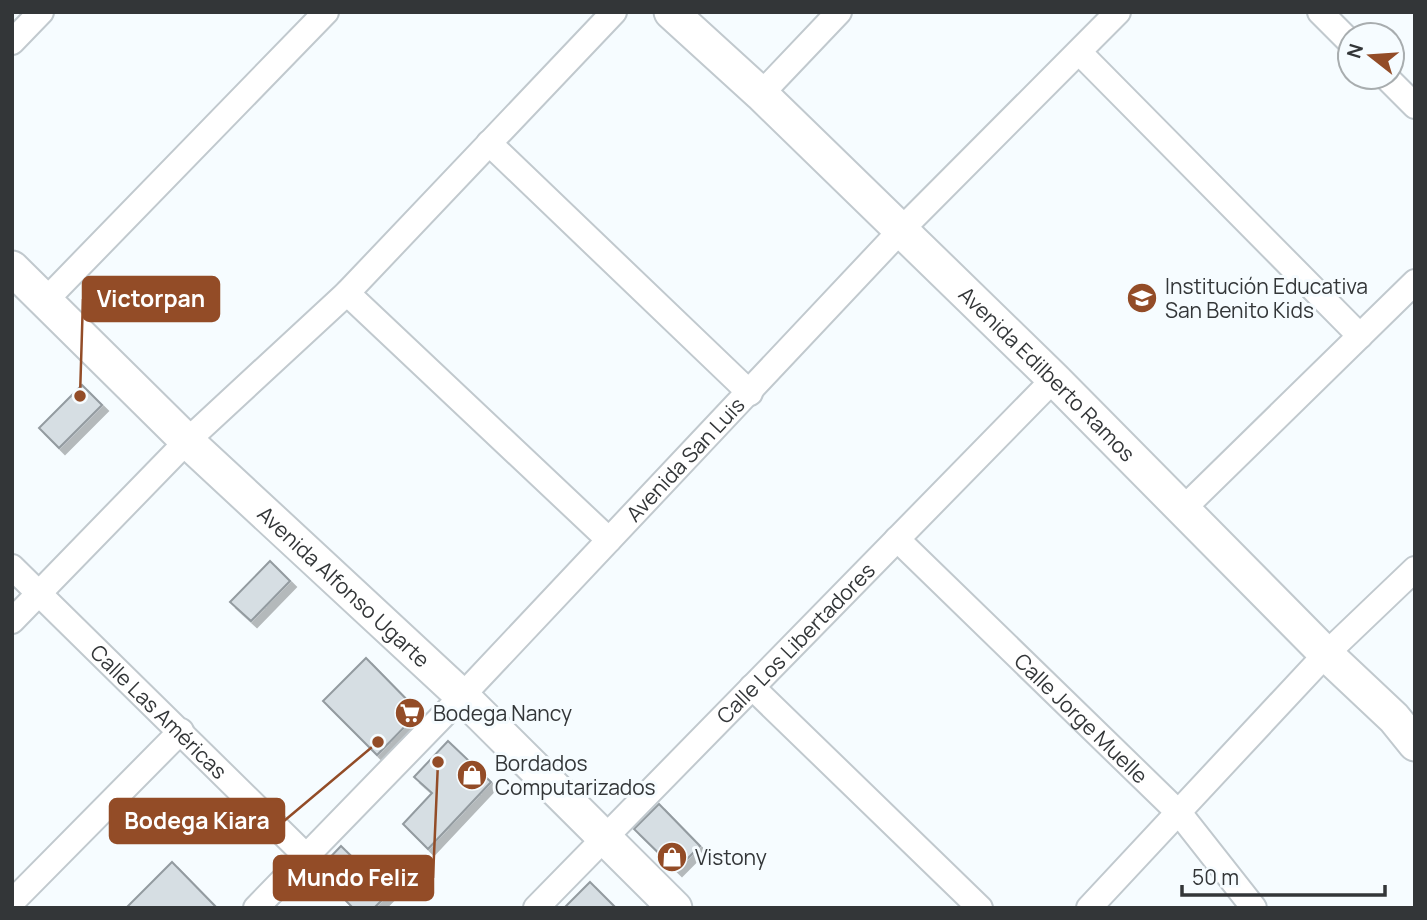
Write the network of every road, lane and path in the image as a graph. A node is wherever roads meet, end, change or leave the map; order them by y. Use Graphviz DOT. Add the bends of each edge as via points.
graph roads {
  1 [pos="41,12"];
  2 [pos="326,12"];
  3 [pos="614,12"];
  4 [pos="671,12"];
  5 [pos="839,12"];
  6 [pos="1118,12"];
  7 [pos="1320,12"];
  8 [pos="1336,28"];
  9 [pos="12,42"];
  10 [pos="1079,51"];
  11 [pos="1400,91"];
  12 [pos="761,94"];
  13 [pos="1415,106"];
  14 [pos="489,143"];
  15 [pos="901,230"];
  16 [pos="12,268"];
  17 [pos="1415,282"];
  18 [pos="347,293"];
  19 [pos="46,300"];
  20 [pos="1360,335"];
  21 [pos="1054,379"];
  22 [pos="750,393"];
  23 [pos="187,441"];
  24 [pos="1183,509"];
  25 [pos="897,539"];
  26 [pos="609,540"];
  27 [pos="12,568"];
  28 [pos="1415,569"];
  29 [pos="39,594"];
  30 [pos="12,621"];
  31 [pos="1326,654"];
  32 [pos="752,687"];
  33 [pos="462,696"];
  34 [pos="181,731"];
  35 [pos="1415,744"];
  36 [pos="1180,814"];
  37 [pos="604,839"];
  38 [pos="307,857"];
  39 [pos="12,902"];
  40 [pos="256,908"];
  41 [pos="536,908"];
  42 [pos="675,908"];
  43 [pos="980,908"];
  44 [pos="1089,908"];
  45 [pos="1254,908"];
  1 -- 9 [label="street"];
  2 -- 19 [label="street"];
  3 -- 14 [label="street"];
  4 -- 12 [label="street, Avenida Edilberto Ramos"];
  5 -- 12 [label="street"];
  6 -- 10 [label="street, Avenida San Luis"];
  7 -- 8 [label="street"];
  10 -- 15 [label="street, Avenida San Luis"];
  10 -- 20 [label="street"];
  11 -- 13 [label="street"];
  12 -- 15 [label="street, Avenida Edilberto Ramos"];
  14 -- 18 [label="street"];
  14 -- 22 [label="street"];
  15 -- 21 [label="street, Avenida Edilberto Ramos"];
  15 -- 22 [label="street, Avenida San Luis"];
  16 -- 19 [label="street, Avenida Alfonso Ugarte"];
  17 -- 20 [label="street"];
  18 -- 23 [label="street"];
  18 -- 26 [label="street"];
  19 -- 23 [label="street, Avenida Alfonso Ugarte"];
  20 -- 24 [label="street"];
  21 -- 24 [label="street, Avenida Edilberto Ramos"];
  21 -- 25 [label="street, Calle Los Libertadores"];
  22 -- 26 [label="street, Avenida San Luis"];
  23 -- 29 [label="street"];
  23 -- 33 [label="street, Avenida Alfonso Ugarte"];
  24 -- 31 [label="street, Avenida Edilberto Ramos"];
  25 -- 32 [label="street, Calle Los Libertadores"];
  25 -- 36 [label="street, Calle Jorge Muelle"];
  26 -- 33 [label="street, Avenida San Luis"];
  27 -- 29 [label="street, Calle Las Américas"];
  28 -- 31 [label="street"];
  29 -- 30 [label="street"];
  29 -- 34 [label="street, Calle Las Américas"];
  31 -- 35 [label="street, Avenida Edilberto Ramos"];
  31 -- 36 [label="street"];
  32 -- 37 [label="street, Calle Los Libertadores"];
  32 -- 43 [label="street"];
  33 -- 37 [label="street, Avenida Alfonso Ugarte"];
  33 -- 38 [label="street, Avenida San Luis"];
  34 -- 38 [label="street, Calle Las Américas"];
  34 -- 39 [label="street"];
  36 -- 44 [label="street"];
  36 -- 45 [label="street, Calle Jorge Muelle"];
  37 -- 41 [label="street, Calle Los Libertadores"];
  37 -- 42 [label="street, Avenida Alfonso Ugarte"];
  38 -- 40 [label="street, Avenida San Luis"];
}
